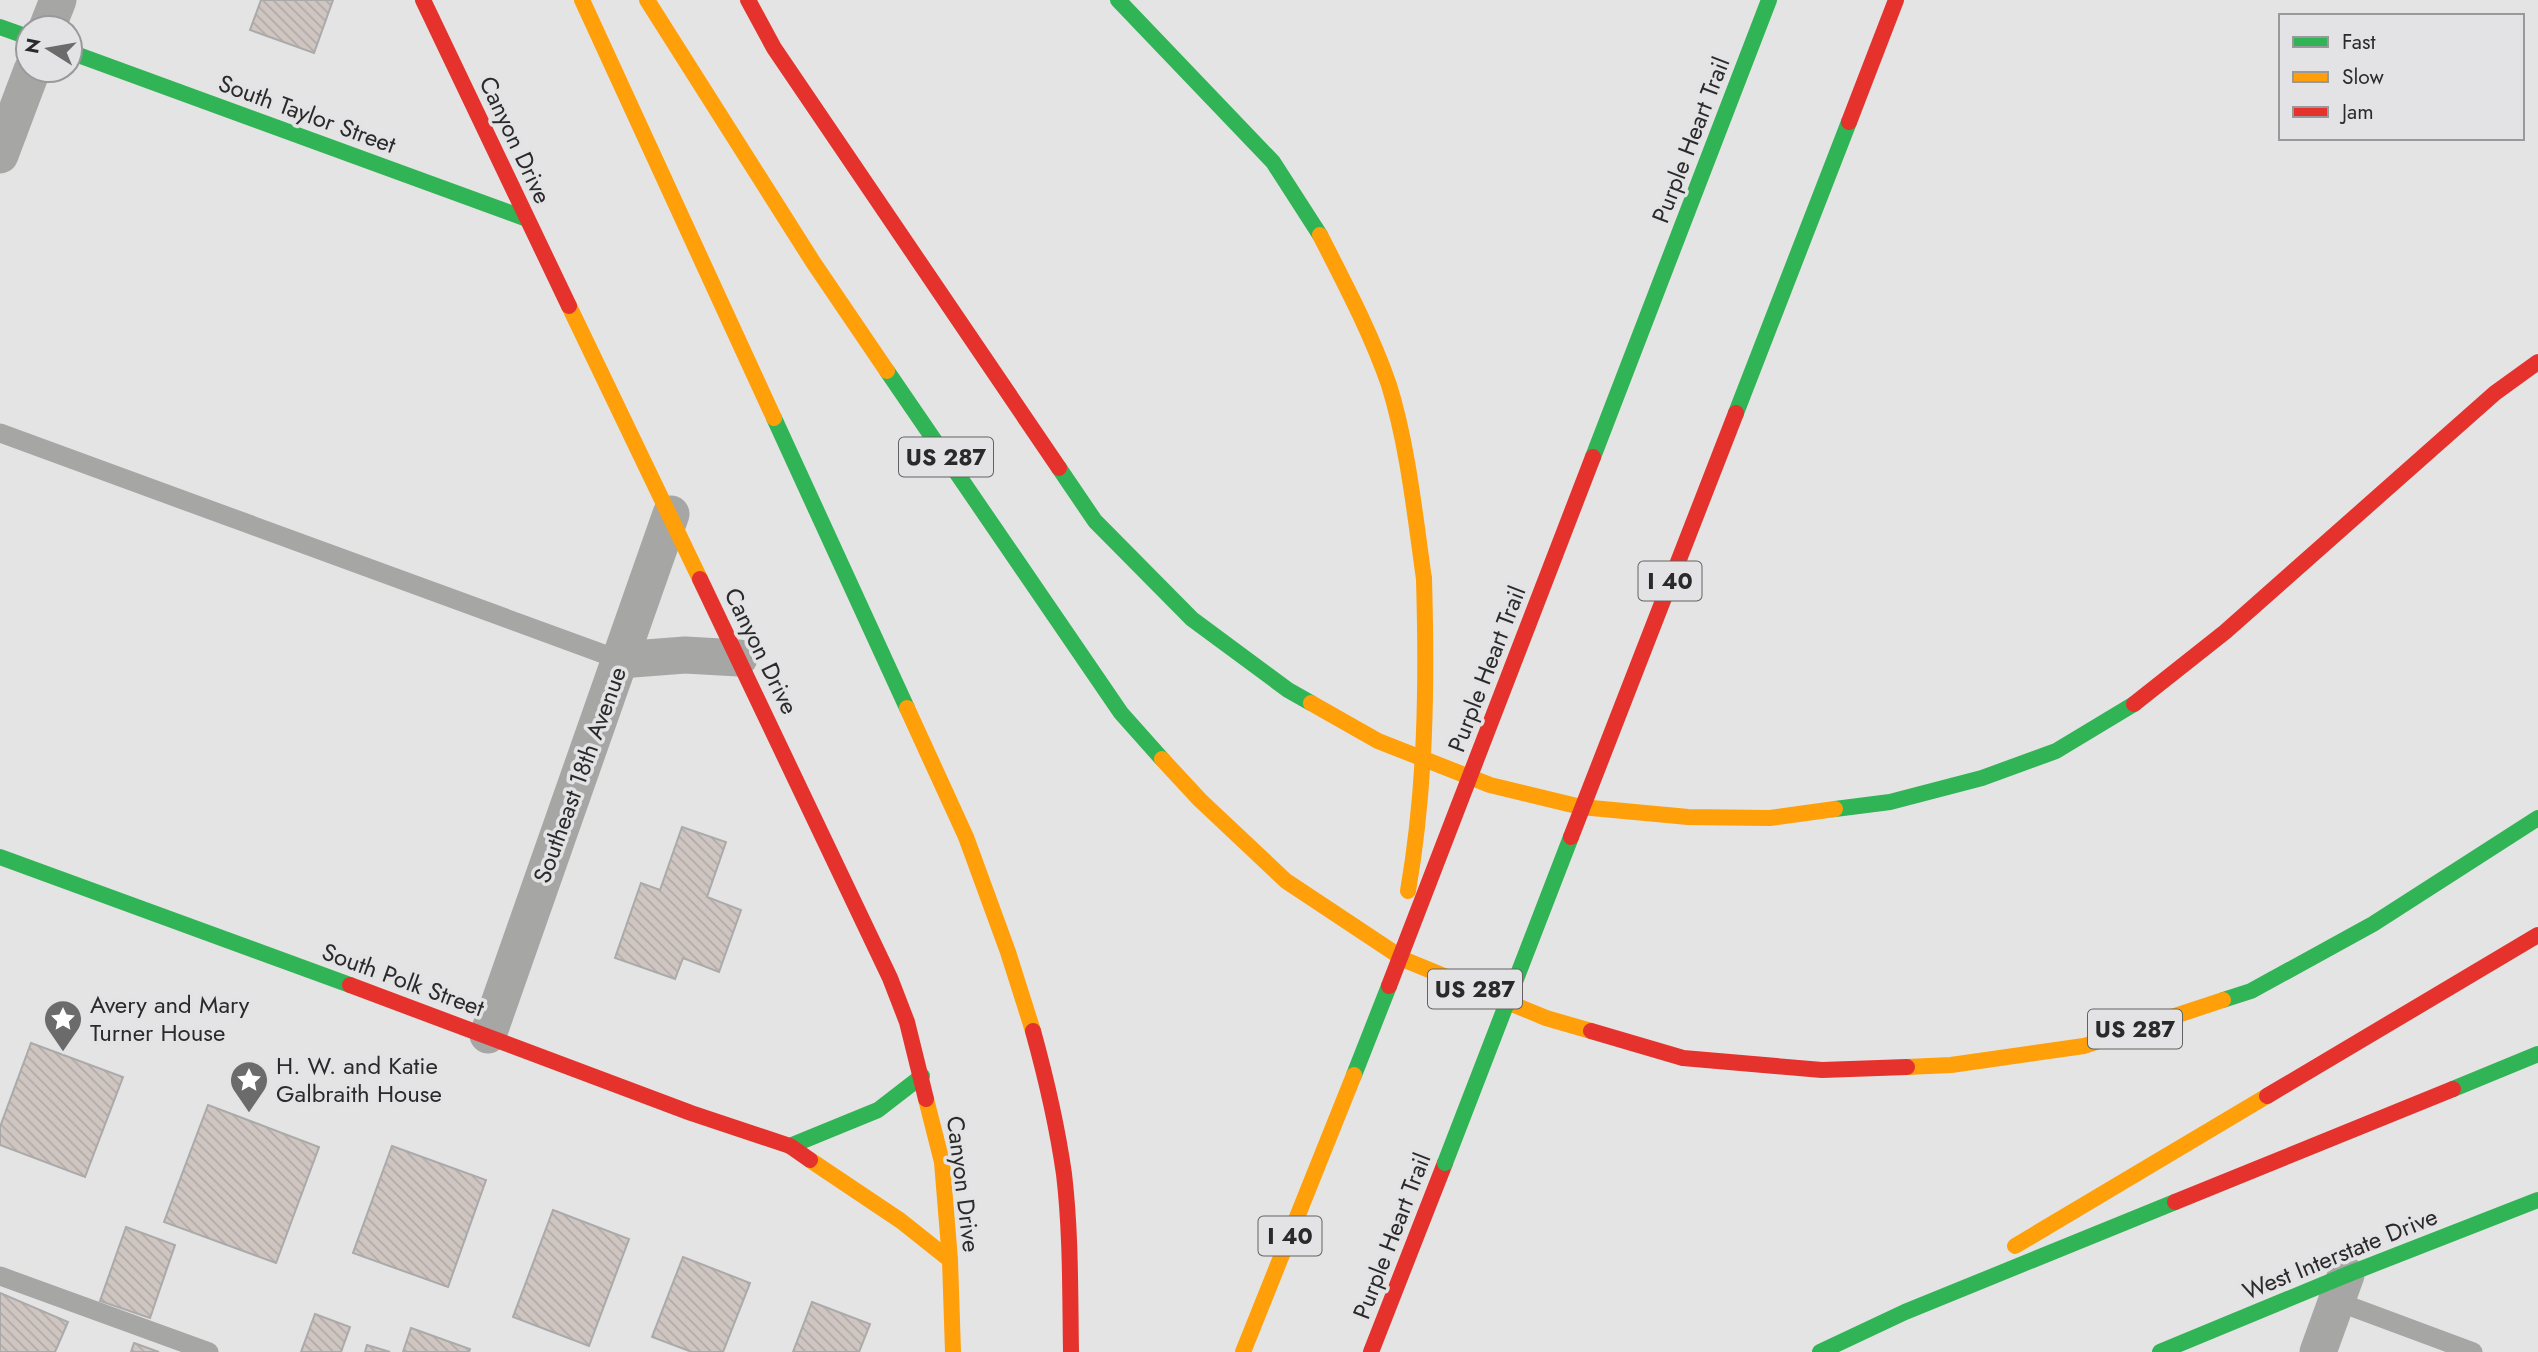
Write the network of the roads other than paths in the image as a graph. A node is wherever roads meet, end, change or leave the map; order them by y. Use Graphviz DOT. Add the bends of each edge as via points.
graph roads {
  1 [pos="424,0"];
  2 [pos="582,0"];
  3 [pos="647,0"];
  4 [pos="748,0"];
  5 [pos="1118,0"];
  6 [pos="1769,0"];
  7 [pos="1896,0"];
  8 [pos="84,57"];
  9 [pos="27,84"];
  10 [pos="0,155"];
  11 [pos="527,219"];
  12 [pos="2538,362"];
  13 [pos="0,433"];
  14 [pos="671,514"];
  15 [pos="739,658"];
  16 [pos="620,660"];
  17 [pos="2538,818"];
  18 [pos="0,857"];
  19 [pos="2538,935"];
  20 [pos="1389,986"];
  21 [pos="488,1035"];
  22 [pos="2538,1054"];
  23 [pos="922,1076"];
  24 [pos="790,1146"];
  25 [pos="2538,1200"];
  26 [pos="950,1260"];
  27 [pos="0,1276"];
  28 [pos="2341,1288"];
  29 [pos="1905,1312"];
  30 [pos="209,1352"];
  31 [pos="953,1352"];
  32 [pos="1071,1352"];
  33 [pos="1243,1352"];
  34 [pos="1371,1352"];
  35 [pos="1820,1352"];
  36 [pos="2160,1352"];
  37 [pos="2318,1352"];
  38 [pos="2473,1352"];
  1 -- 11 [label="main road, Canyon Drive"];
  2 -- 32 [label="main road" via="967,837 1007,943 1036,1041 1060,1150 1070,1266"];
  3 -- 17 [label="main road, US 287" via="813,262 1121,713 1200,800 1286,881 1405,960 1546,1018 1683,1058 1822,1070 1951,1065 2084,1046 2251,991 2374,924"];
  4 -- 12 [label="main road" via="774,48 1095,521 1192,619 1288,690 1378,741 1490,785 1581,807 1688,817 1770,818 1890,802 1982,778 2056,751 2128,709 2225,632 2495,393"];
  5 -- 20 [label="main road, bridge" via="1273,162 1357,306 1390,386 1410,478 1424,579 1427,704 1416,852"];
  6 -- 20 [label="main road, Purple Heart Trail / I 40, bridge"];
  7 -- 34 [label="main road, Purple Heart Trail / I 40, bridge"];
  8 -- 11 [label="main road, South Taylor Street"];
  9 -- 10 [label="street"];
  11 -- 14 [label="main road, Canyon Drive"];
  13 -- 16 [label="lane"];
  14 -- 15 [label="main road, Canyon Drive"];
  14 -- 16 [label="street, Southeast 18th Avenue"];
  15 -- 16 [label="street" via="685,655"];
  15 -- 23 [label="main road, Canyon Drive" via="890,978"];
  16 -- 21 [label="street, Southeast 18th Avenue"];
  18 -- 21 [label="main road, South Polk Street"];
  19 -- 29 [label="main road"];
  20 -- 33 [label="main road, Purple Heart Trail / I 40"];
  21 -- 24 [label="main road, South Polk Street"];
  22 -- 29 [label="main road"];
  23 -- 24 [label="main road" via="878,1110"];
  23 -- 26 [label="main road, Canyon Drive" via="942,1162"];
  24 -- 26 [label="main road, South Polk Street"];
  25 -- 28 [label="main road, West Interstate Drive"];
  26 -- 31 [label="main road, Canyon Drive"];
  27 -- 30 [label="lane"];
  28 -- 36 [label="main road, West Interstate Drive"];
  28 -- 37 [label="street"];
  28 -- 38 [label="lane"];
  29 -- 35 [label="main road"];
}
